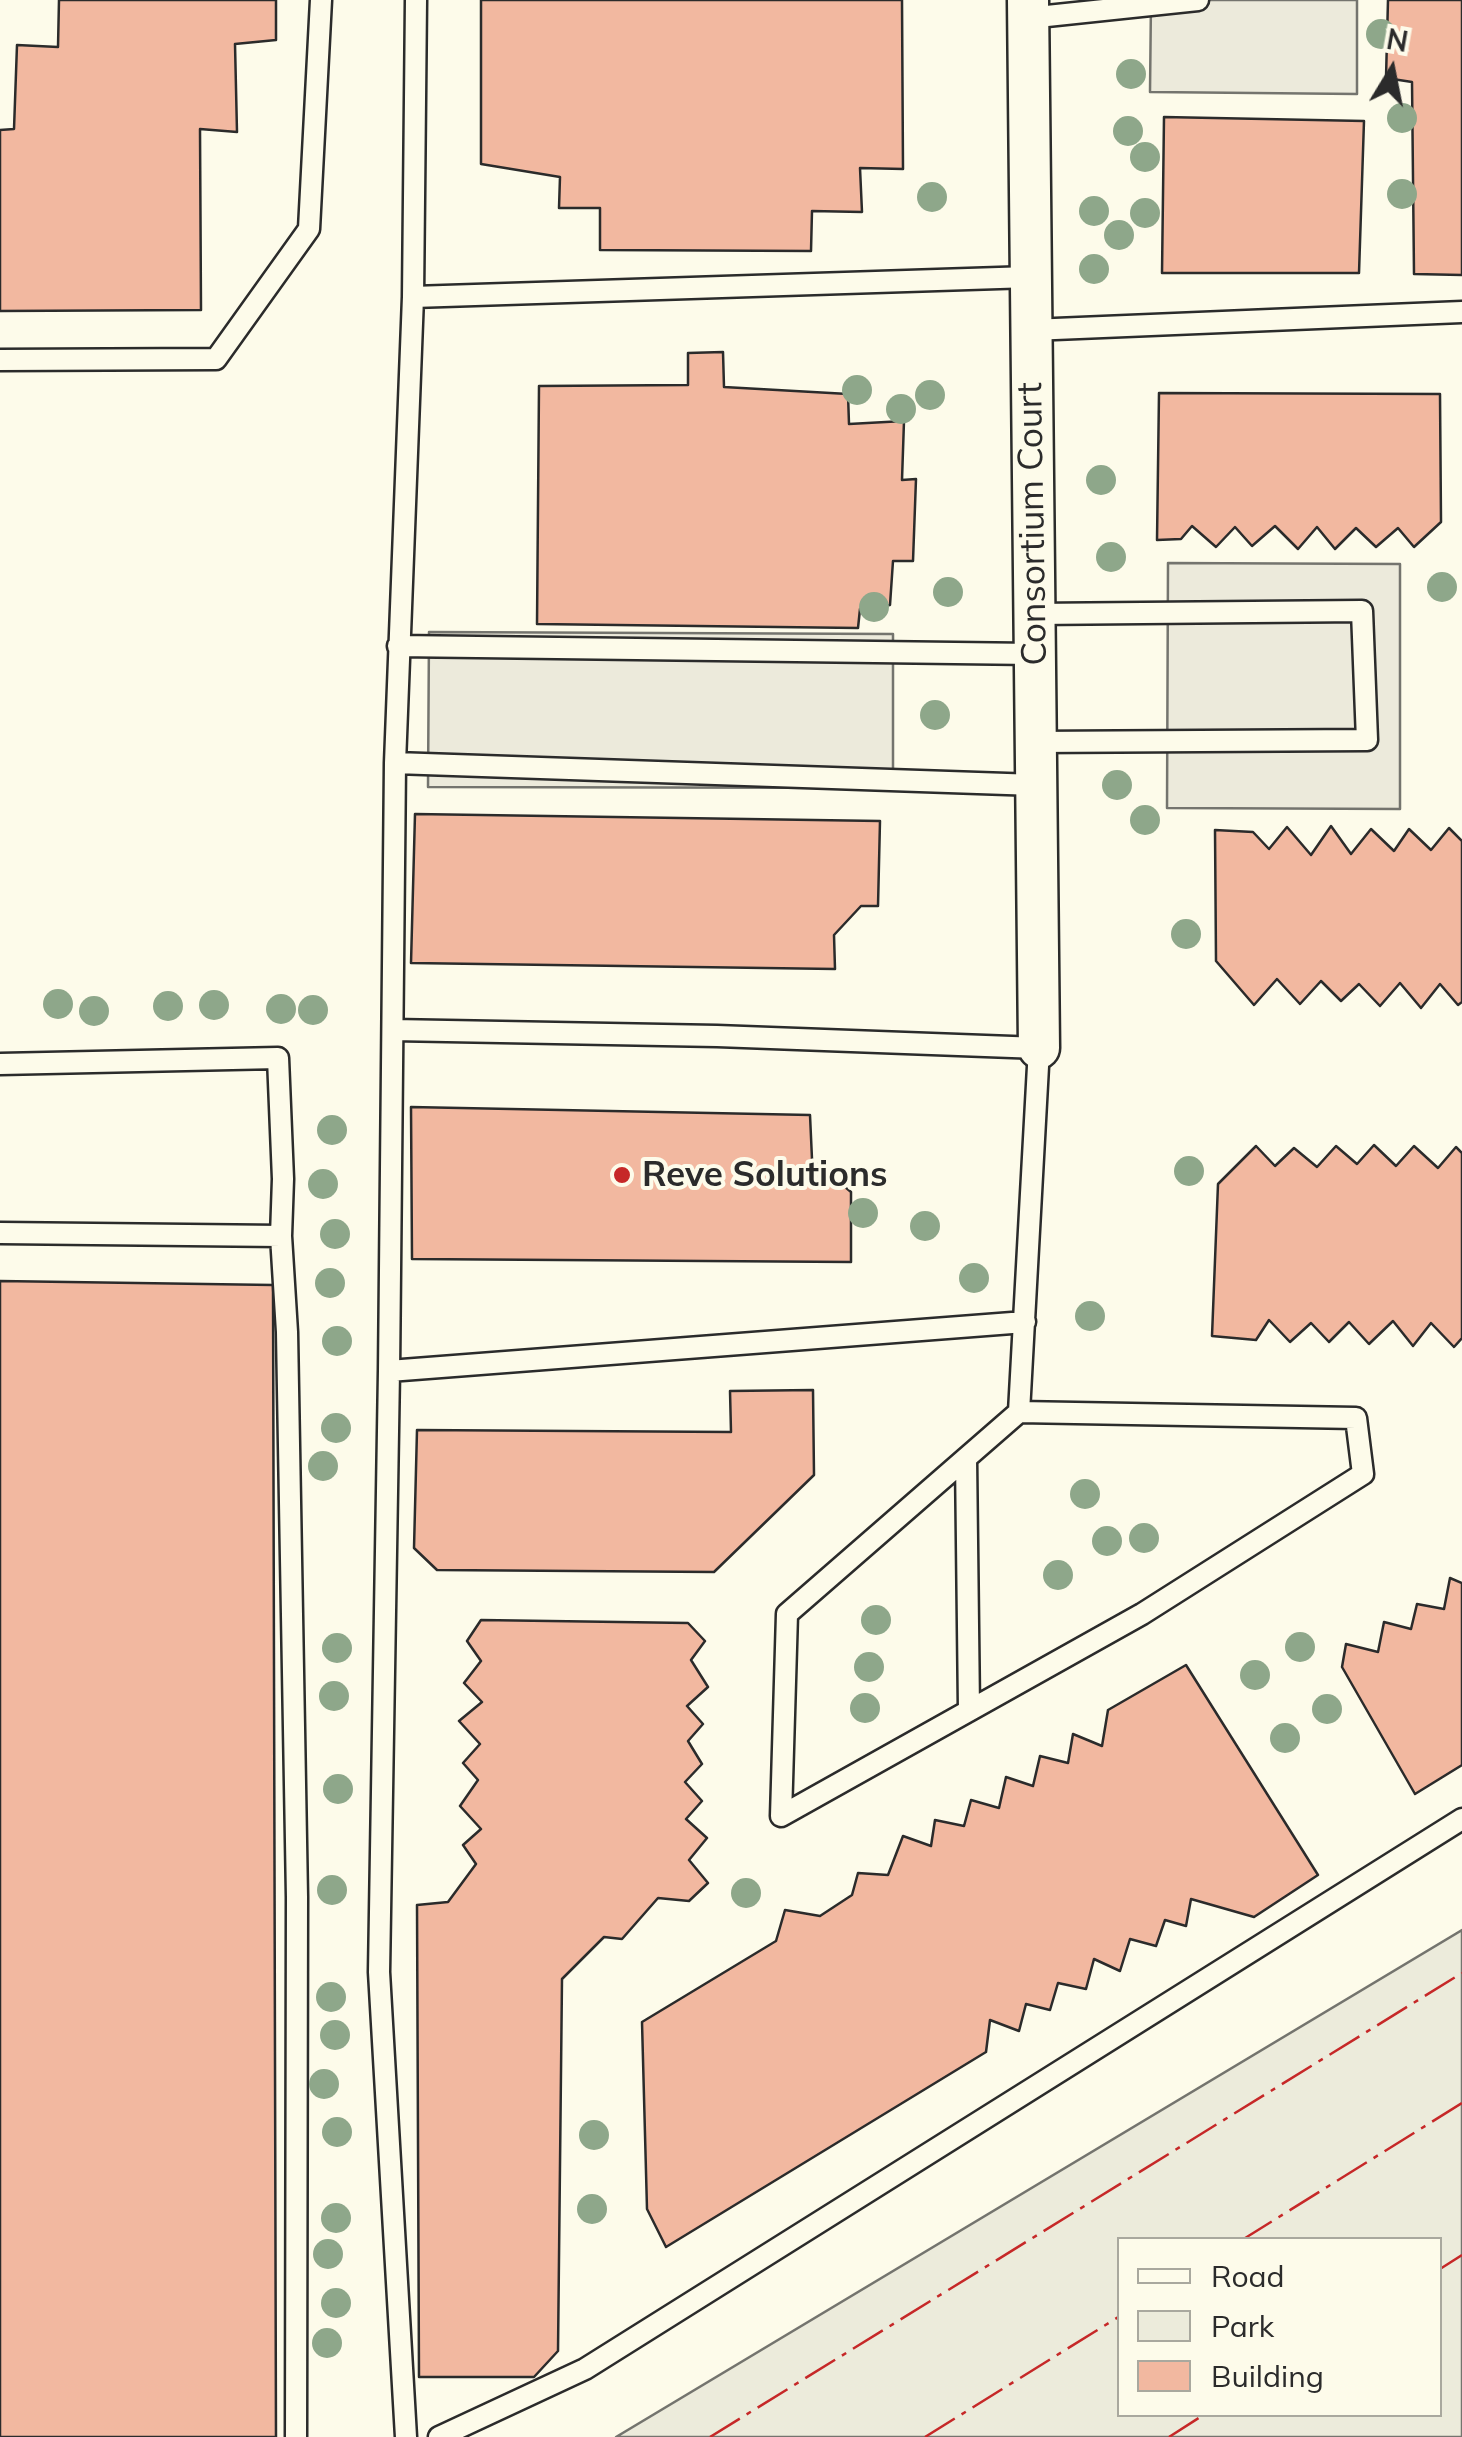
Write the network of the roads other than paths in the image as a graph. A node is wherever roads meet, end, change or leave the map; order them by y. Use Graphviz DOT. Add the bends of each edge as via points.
graph roads {
  1 [pos="321,0"];
  2 [pos="416,0"];
  3 [pos="1198,0"];
  4 [pos="1028,9"];
  5 [pos="1030,277"];
  6 [pos="413,298"];
  7 [pos="1462,312"];
  8 [pos="1031,330"];
  9 [pos="0,360"];
  10 [pos="1034,614"];
  11 [pos="398,646"];
  12 [pos="1034,654"];
  13 [pos="1034,742"];
  14 [pos="395,763"];
  15 [pos="1036,785"];
  16 [pos="393,1030"];
  17 [pos="1039,1048"];
  18 [pos="0,1064"];
  19 [pos="0,1233"];
  20 [pos="281,1236"];
  21 [pos="1025,1322"];
  22 [pos="389,1371"];
  23 [pos="1019,1412"];
  24 [pos="966,1458"];
  25 [pos="969,1710"];
  26 [pos="1462,1818"];
  27 [pos="296,2437"];
  28 [pos="406,2437"];
  29 [pos="439,2437"];
  1 -- 9 [label="lane" via="309,228 216,360"];
  2 -- 6 [label="lane"];
  3 -- 4 [label="lane"];
  4 -- 5 [label="street, Consortium Court"];
  5 -- 6 [label="lane"];
  5 -- 8 [label="street, Consortium Court"];
  6 -- 11 [label="lane"];
  7 -- 8 [label="lane"];
  8 -- 10 [label="street, Consortium Court"];
  10 -- 12 [label="street, Consortium Court"];
  10 -- 13 [label="lane" via="1362,612 1367,740"];
  11 -- 12 [label="lane"];
  11 -- 14 [label="lane"];
  12 -- 13 [label="street, Consortium Court"];
  13 -- 15 [label="street, Consortium Court"];
  14 -- 15 [label="lane"];
  14 -- 16 [label="lane"];
  15 -- 17 [label="street, Consortium Court"];
  16 -- 17 [label="lane"];
  16 -- 22 [label="lane"];
  17 -- 21 [label="lane"];
  18 -- 20 [label="lane" via="278,1058"];
  19 -- 20 [label="lane"];
  20 -- 27 [label="lane" via="297,1897"];
  21 -- 22 [label="lane"];
  21 -- 23 [label="lane"];
  22 -- 28 [label="lane" via="379,1972"];
  23 -- 24 [label="lane"];
  23 -- 25 [label="lane" via="1356,1418 1363,1474 1142,1614"];
  24 -- 25 [label="lane"];
  24 -- 25 [label="lane" via="787,1614 781,1816"];
  26 -- 29 [label="lane" via="585,2369"];
}
